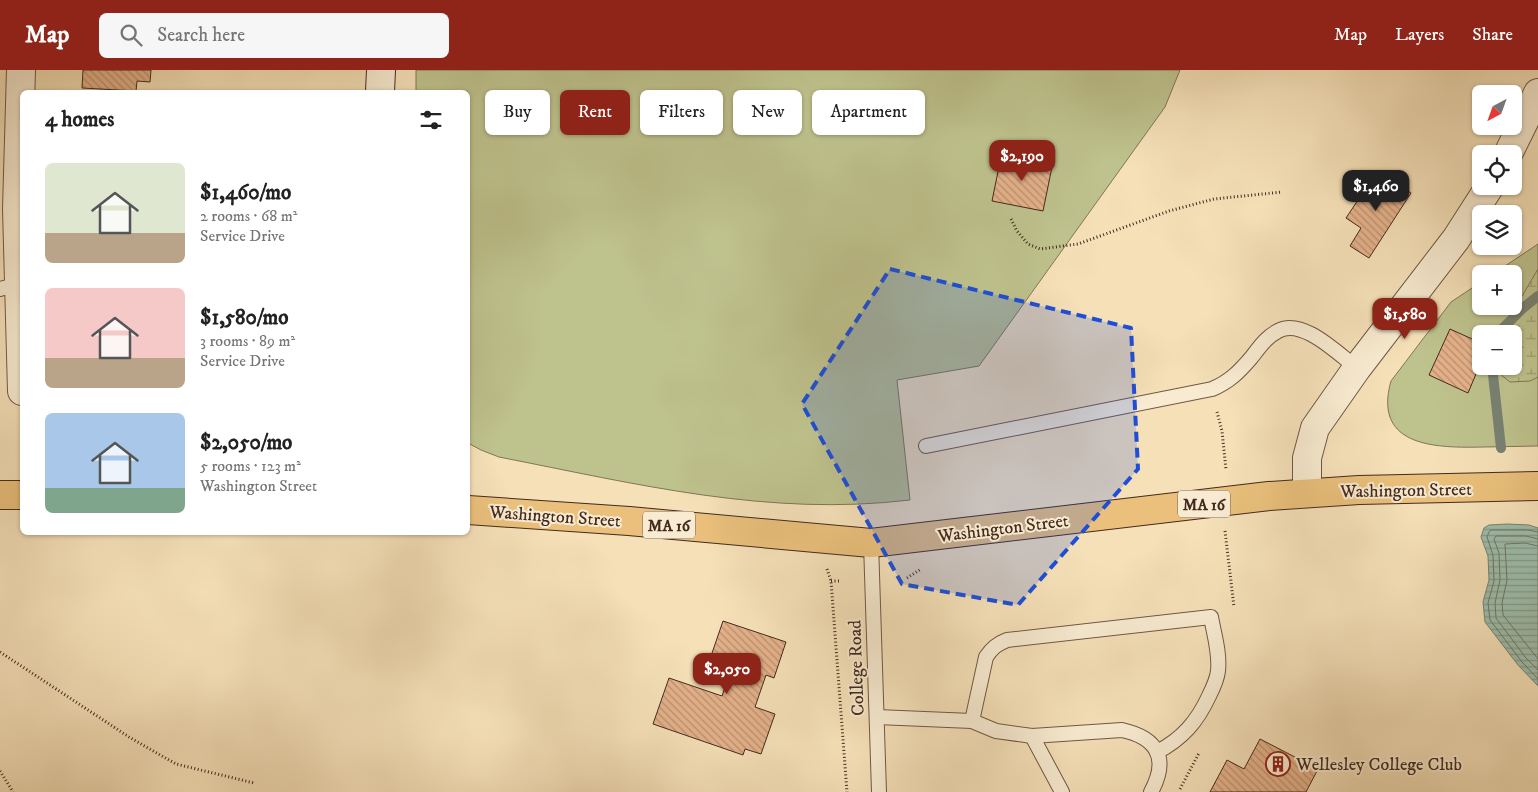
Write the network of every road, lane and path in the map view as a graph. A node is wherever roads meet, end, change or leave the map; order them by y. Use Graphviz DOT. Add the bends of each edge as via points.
graph roads {
  1 [pos="21,70"];
  2 [pos="381,70"];
  3 [pos="20,90"];
  4 [pos="380,90"];
  5 [pos="1538,93"];
  6 [pos="20,105"];
  7 [pos="1512,145"];
  8 [pos="1282,192"];
  9 [pos="1484,195"];
  10 [pos="1012,219"];
  11 [pos="10,286"];
  12 [pos="1357,368"];
  13 [pos="20,374"];
  14 [pos="1212,388"];
  15 [pos="926,446"];
  16 [pos="1226,478"];
  17 [pos="1538,486"];
  18 [pos="1307,493"];
  19 [pos="0,495"];
  20 [pos="20,495"];
  21 [pos="470,510"];
  22 [pos="871,543"];
  23 [pos="826,566"];
  24 [pos="831,581"];
  25 [pos="841,581"];
  26 [pos="0,652"];
  27 [pos="877,717"];
  28 [pos="972,721"];
  29 [pos="1032,736"];
  30 [pos="1157,752"];
  31 [pos="0,771"];
  32 [pos="254,783"];
  33 [pos="13,792"];
  34 [pos="847,792"];
  35 [pos="879,792"];
  36 [pos="1062,792"];
  37 [pos="1151,792"];
  1 -- 3 [label="street"];
  2 -- 4 [label="street"];
  5 -- 7 [label="street"];
  6 -- 11 [label="street" via="17,209"];
  8 -- 10 [label="path" via="1214,199 1169,211 1078,244 1040,249 1028,244"];
  9 -- 12 [label="street" via="1456,239"];
  11 -- 13 [label="street"];
  12 -- 14 [label="lane" via="1309,333 1287,327 1266,339 1229,381"];
  12 -- 18 [label="street" via="1315,428 1307,458"];
  14 -- 15 [label="lane"];
  14 -- 16 [label="path" via="1222,431"];
  17 -- 18 [label="main road, Washington Street / MA 16"];
  18 -- 22 [label="main road, Washington Street / MA 16"];
  19 -- 20 [label="main road"];
  21 -- 22 [label="main road, Washington Street / MA 16"];
  22 -- 27 [label="lane, College Road"];
  23 -- 24 [label="path"];
  24 -- 25 [label="path"];
  24 -- 34 [label="path"];
  26 -- 32 [label="path" via="176,764"];
  27 -- 28 [label="lane"];
  27 -- 35 [label="lane, College Road"];
  28 -- 29 [label="lane" via="996,731"];
  28 -- 30 [label="lane" via="986,657 991,649 1007,640 1211,617 1218,662 1213,688 1191,727"];
  29 -- 30 [label="lane" via="1122,730 1136,733"];
  29 -- 36 [label="lane"];
  30 -- 37 [label="lane" via="1160,766"];
  31 -- 33 [label="path"];
}
